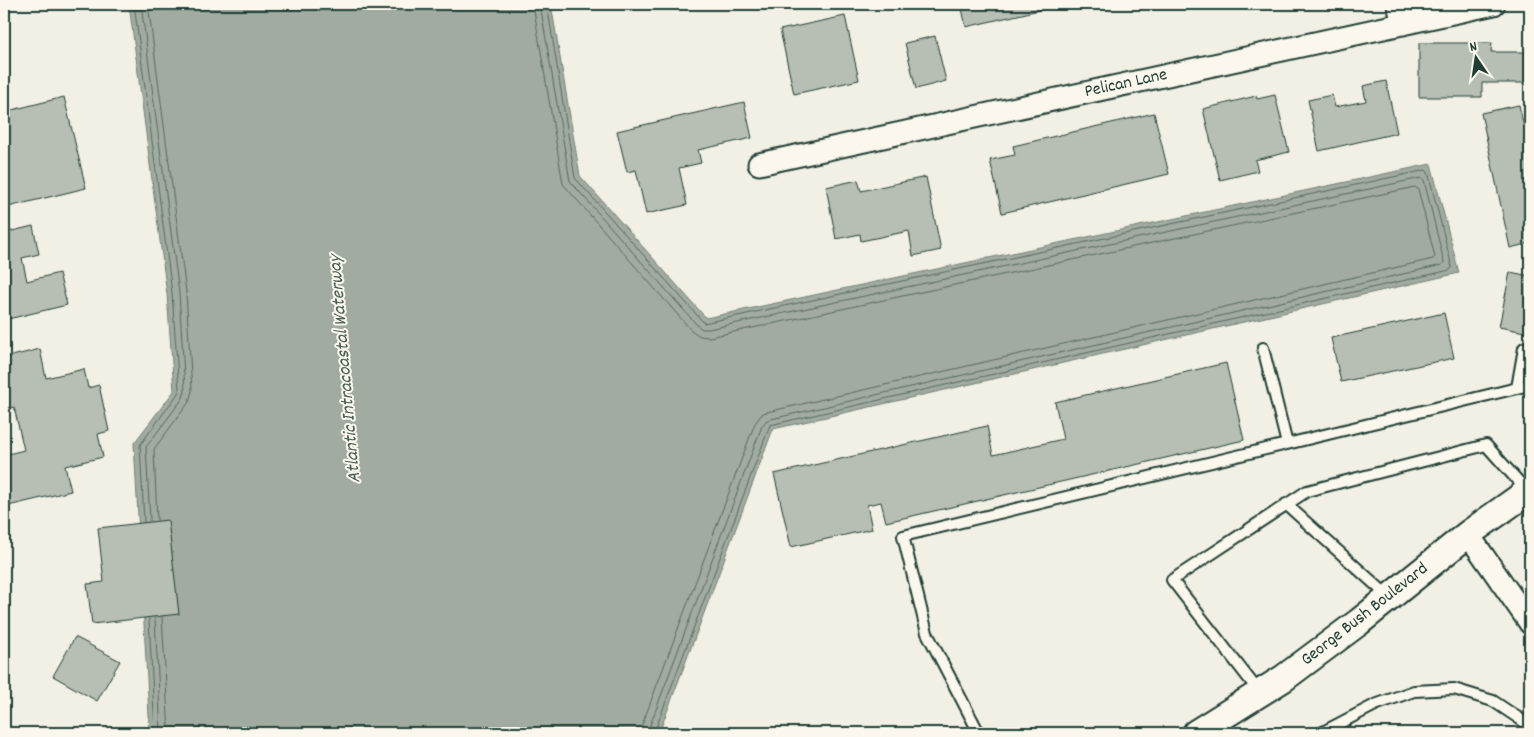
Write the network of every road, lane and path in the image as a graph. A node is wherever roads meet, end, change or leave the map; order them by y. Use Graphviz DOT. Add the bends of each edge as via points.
graph roads {
  1 [pos="1494,4"];
  2 [pos="1400,14"];
  3 [pos="759,164"];
  4 [pos="1263,348"];
  5 [pos="1524,348"];
  6 [pos="1530,385"];
  7 [pos="1517,388"];
  8 [pos="1287,444"];
  9 [pos="1529,491"];
  10 [pos="1286,504"];
  11 [pos="1468,534"];
  12 [pos="1389,597"];
  13 [pos="1530,623"];
  14 [pos="1260,693"];
  15 [pos="1530,729"];
  16 [pos="979,733"];
  17 [pos="1196,733"];
  18 [pos="1321,733"];
  1 -- 2 [label="street, Pelican Lane"];
  2 -- 3 [label="street, Pelican Lane"];
  4 -- 8 [label="lane"];
  5 -- 7 [label="lane"];
  6 -- 7 [label="lane"];
  7 -- 8 [label="lane"];
  8 -- 16 [label="lane" via="903,536 927,633"];
  9 -- 10 [label="lane" via="1486,445 1306,491"];
  9 -- 11 [label="street, George Bush Boulevard"];
  10 -- 12 [label="lane"];
  10 -- 14 [label="lane" via="1172,580"];
  11 -- 12 [label="street, George Bush Boulevard"];
  11 -- 13 [label="street"];
  12 -- 14 [label="street, George Bush Boulevard"];
  14 -- 17 [label="street, George Bush Boulevard"];
  15 -- 18 [label="lane" via="1493,701 1454,689 1414,691 1376,705"];
}
